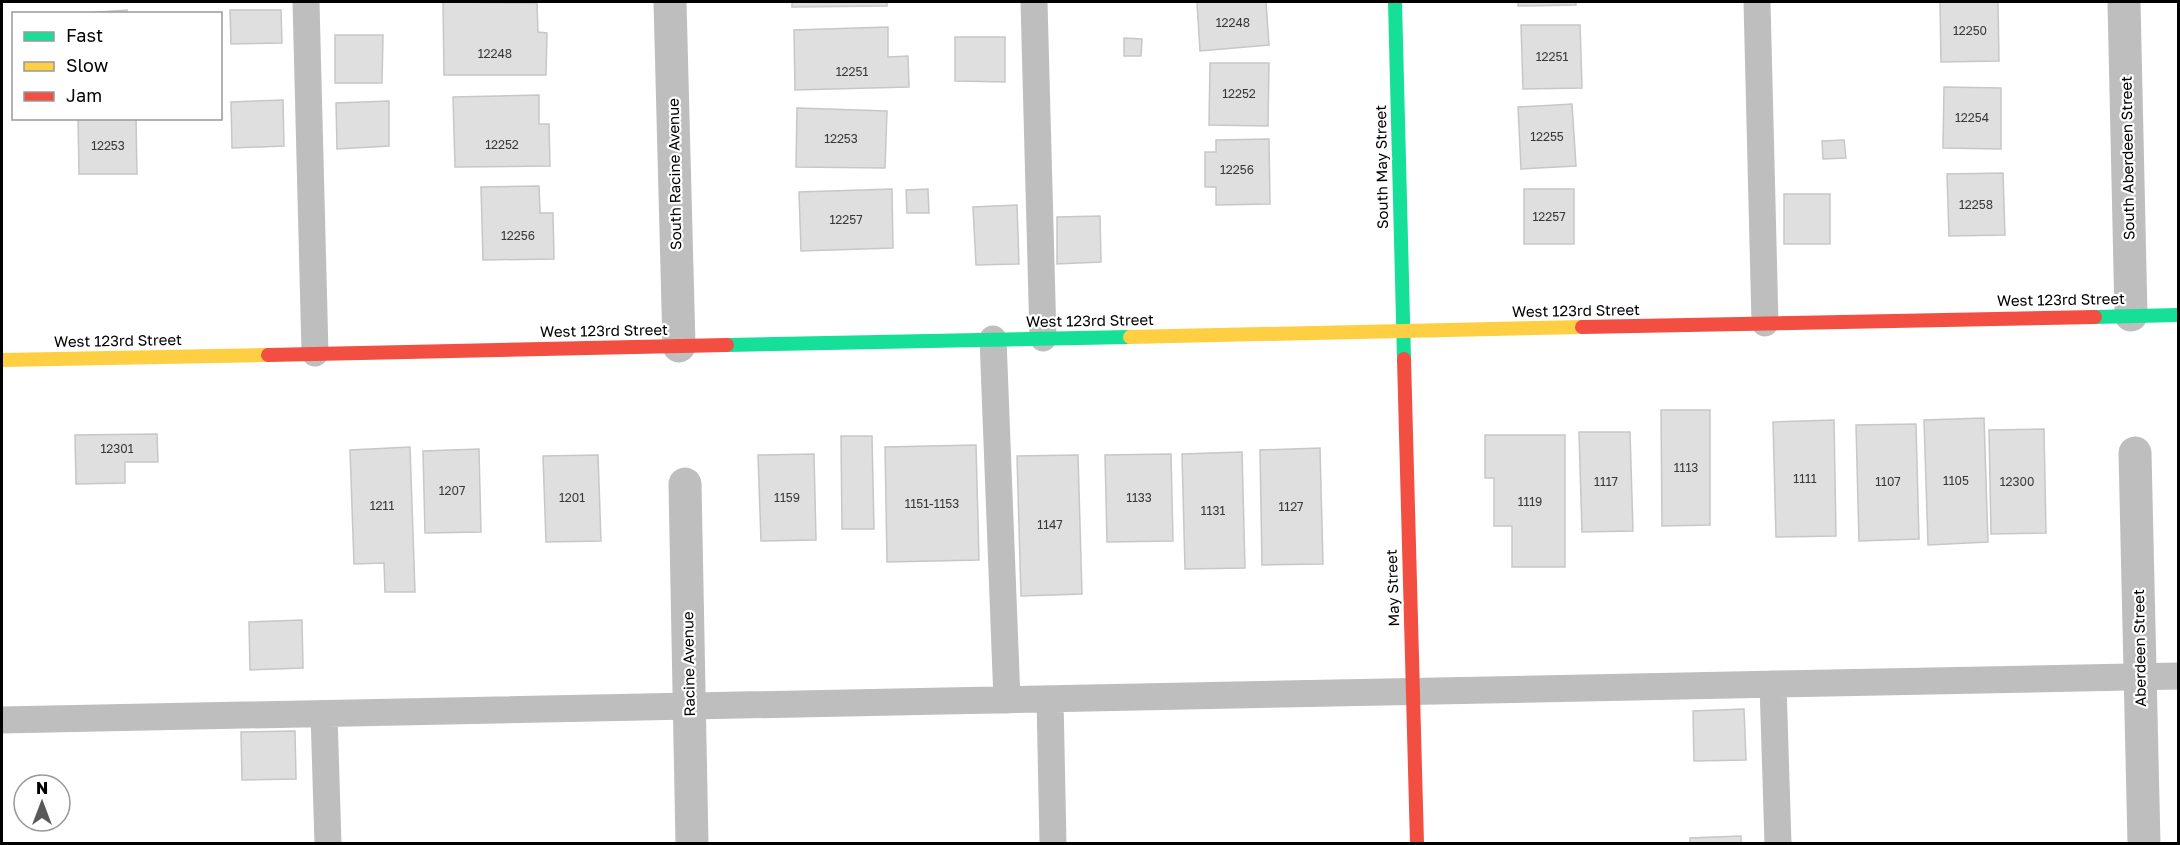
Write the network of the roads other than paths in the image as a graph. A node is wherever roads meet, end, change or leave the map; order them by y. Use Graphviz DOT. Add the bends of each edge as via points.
graph roads {
  1 [pos="306,2"];
  2 [pos="670,2"];
  3 [pos="1034,2"];
  4 [pos="1395,2"];
  5 [pos="1757,2"];
  6 [pos="2124,2"];
  7 [pos="2131,315"];
  8 [pos="2178,315"];
  9 [pos="1765,323"];
  10 [pos="1403,331"];
  11 [pos="1043,338"];
  12 [pos="993,339"];
  13 [pos="679,346"];
  14 [pos="315,354"];
  15 [pos="2,360"];
  16 [pos="2135,453"];
  17 [pos="685,484"];
  18 [pos="2178,676"];
  19 [pos="2140,677"];
  20 [pos="1773,684"];
  21 [pos="1413,691"];
  22 [pos="1050,699"];
  23 [pos="1007,700"];
  24 [pos="690,706"];
  25 [pos="324,714"];
  26 [pos="2,720"];
  27 [pos="328,843"];
  28 [pos="692,843"];
  29 [pos="1053,843"];
  30 [pos="1417,843"];
  31 [pos="1778,843"];
  32 [pos="2144,843"];
  1 -- 14 [label="lane"];
  2 -- 13 [label="street, South Racine Avenue"];
  3 -- 11 [label="lane"];
  4 -- 10 [label="street, South May Street"];
  5 -- 9 [label="lane"];
  6 -- 7 [label="street, South Aberdeen Street"];
  7 -- 8 [label="street, West 123rd Street"];
  7 -- 9 [label="street, West 123rd Street"];
  9 -- 10 [label="street, West 123rd Street"];
  10 -- 11 [label="street, West 123rd Street"];
  10 -- 21 [label="street, May Street"];
  11 -- 12 [label="street, West 123rd Street"];
  12 -- 13 [label="street, West 123rd Street"];
  12 -- 23 [label="lane"];
  13 -- 14 [label="street, West 123rd Street"];
  14 -- 15 [label="street, West 123rd Street"];
  16 -- 19 [label="street, Aberdeen Street"];
  17 -- 24 [label="street, Racine Avenue"];
  18 -- 19 [label="lane"];
  19 -- 20 [label="lane"];
  19 -- 32 [label="street, Aberdeen Street"];
  20 -- 21 [label="lane"];
  20 -- 31 [label="lane"];
  21 -- 22 [label="lane"];
  21 -- 30 [label="street, May Street"];
  22 -- 23 [label="lane"];
  22 -- 29 [label="lane"];
  23 -- 24 [label="lane"];
  24 -- 25 [label="lane"];
  24 -- 28 [label="street, Racine Avenue"];
  25 -- 26 [label="lane"];
  25 -- 27 [label="lane"];
}
